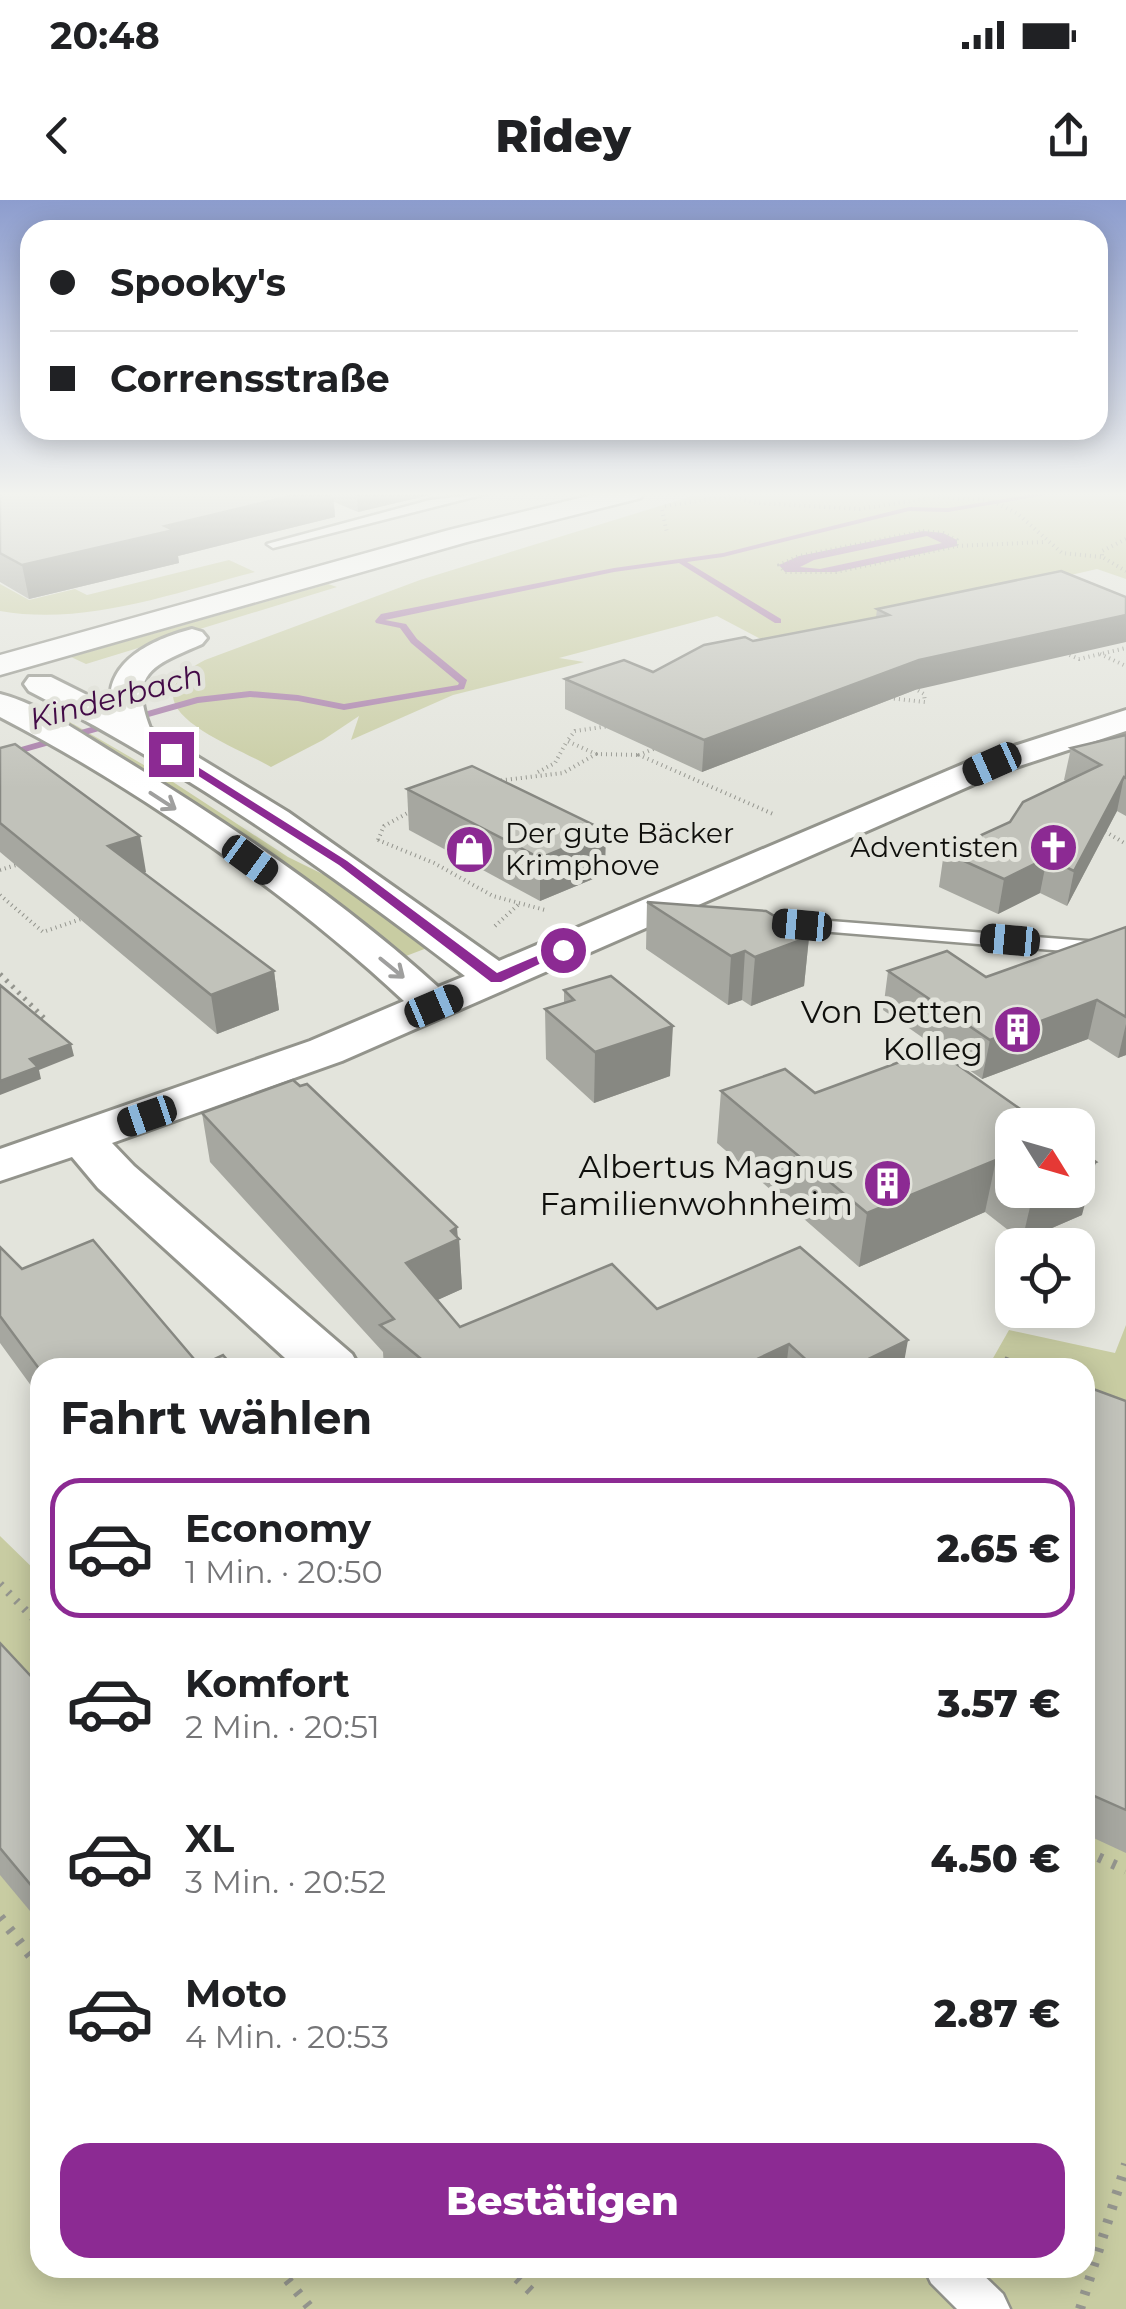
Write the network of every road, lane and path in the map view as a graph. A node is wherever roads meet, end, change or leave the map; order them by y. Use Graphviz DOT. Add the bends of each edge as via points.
graph roads {
  1 [pos="262,591"];
  2 [pos="330,591"];
  3 [pos="192,638"];
  4 [pos="1054,647"];
  5 [pos="1084,647"];
  6 [pos="1126,648"];
  7 [pos="1100,654"];
  8 [pos="0,665"];
  9 [pos="1126,666"];
  10 [pos="900,680"];
  11 [pos="40,684"];
  12 [pos="876,696"];
  13 [pos="0,704"];
  14 [pos="1126,720"];
  15 [pos="126,723"];
  16 [pos="617,724"];
  17 [pos="566,728"];
  18 [pos="575,731"];
  19 [pos="50,740"];
  20 [pos="674,740"];
  21 [pos="567,741"];
  22 [pos="596,754"];
  23 [pos="639,755"];
  24 [pos="532,774"];
  25 [pos="492,782"];
  26 [pos="424,807"];
  27 [pos="779,817"];
  28 [pos="1094,825"];
  29 [pos="1126,844"];
  30 [pos="427,859"];
  31 [pos="16,865"];
  32 [pos="408,865"];
  33 [pos="0,870"];
  34 [pos="0,895"];
  35 [pos="520,903"];
  36 [pos="701,910"];
  37 [pos="97,914"];
  38 [pos="559,914"];
  39 [pos="494,927"];
  40 [pos="1126,950"];
  41 [pos="0,974"];
  42 [pos="496,979"];
  43 [pos="434,1006"];
  44 [pos="44,1018"];
  45 [pos="82,1140"];
  46 [pos="0,1166"];
  47 [pos="321,1358"];
  48 [pos="0,1584"];
  49 [pos="30,1616"];
  50 [pos="1095,1856"];
  51 [pos="1126,1870"];
  52 [pos="0,1917"];
  53 [pos="30,1955"];
  54 [pos="1126,2164"];
  55 [pos="1095,2262"];
  56 [pos="286,2278"];
  57 [pos="517,2278"];
  58 [pos="956,2278"];
  59 [pos="1090,2278"];
  60 [pos="536,2295"];
  61 [pos="311,2309"];
  62 [pos="988,2309"];
  63 [pos="1080,2309"];
  1 -- 8 [label="main road"];
  2 -- 3 [label="main road"];
  3 -- 11 [label="main road"];
  3 -- 15 [label="street" via="135,668 122,693"];
  4 -- 7 [label="path" via="1079,659"];
  5 -- 7 [label="path"];
  6 -- 7 [label="path"];
  7 -- 9 [label="path"];
  8 -- 11 [label="main road"];
  10 -- 12 [label="path" via="924,694 925,702"];
  11 -- 15 [label="street"];
  13 -- 19 [label="street"];
  14 -- 36 [label="street" via="992,764"];
  15 -- 42 [label="street" via="343,863"];
  16 -- 18 [label="path"];
  17 -- 18 [label="path"];
  18 -- 21 [label="path"];
  19 -- 43 [label="street, one-way" via="174,808 314,906"];
  20 -- 23 [label="path"];
  21 -- 22 [label="path"];
  21 -- 24 [label="path" via="555,762"];
  22 -- 23 [label="path"];
  22 -- 24 [label="path" via="570,773"];
  23 -- 27 [label="path"];
  24 -- 25 [label="path"];
  26 -- 30 [label="path" via="384,826 378,840"];
  28 -- 29 [label="path"];
  30 -- 32 [label="path"];
  30 -- 35 [label="path" via="492,896"];
  31 -- 33 [label="path"];
  34 -- 37 [label="path" via="43,932"];
  35 -- 38 [label="path"];
  35 -- 39 [label="path"];
  36 -- 40 [label="lane"];
  36 -- 42 [label="street"];
  41 -- 44 [label="path"];
  42 -- 43 [label="street"];
  43 -- 45 [label="street"];
  45 -- 46 [label="street"];
  45 -- 47 [label="street"];
  48 -- 49 [label="path"];
  50 -- 51 [label="path"];
  52 -- 53 [label="path"];
  54 -- 55 [label="path"];
  56 -- 61 [label="path"];
  57 -- 60 [label="path"];
  58 -- 62 [label="lane"];
  59 -- 63 [label="path"];
}
